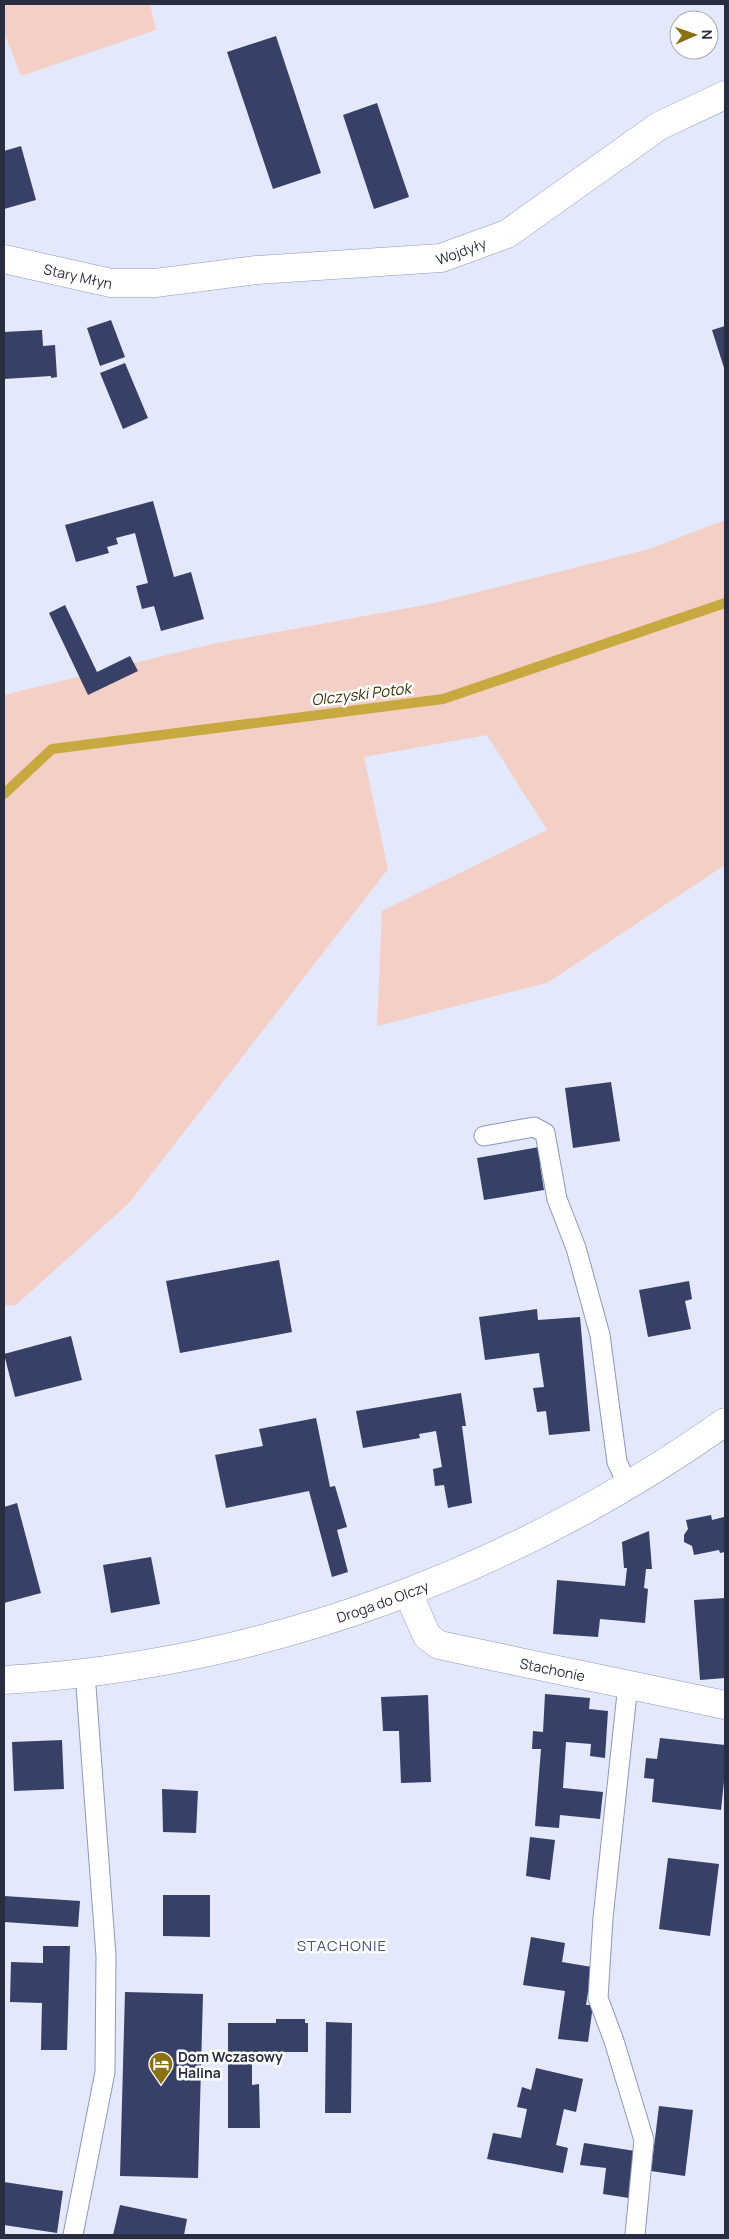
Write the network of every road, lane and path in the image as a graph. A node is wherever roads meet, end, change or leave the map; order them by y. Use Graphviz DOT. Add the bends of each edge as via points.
graph roads {
  1 [pos="725,95"];
  2 [pos="4,259"];
  3 [pos="155,283"];
  4 [pos="484,1136"];
  5 [pos="725,1422"];
  6 [pos="628,1485"];
  7 [pos="408,1593"];
  8 [pos="85,1673"];
  9 [pos="4,1680"];
  10 [pos="628,1684"];
  11 [pos="725,1705"];
  12 [pos="73,2235"];
  13 [pos="634,2235"];
  1 -- 3 [label="street, Wojdyły" via="659,126 507,234 441,258 256,270"];
  2 -- 3 [label="street, Stary Młyn" via="111,283"];
  4 -- 6 [label="lane" via="534,1127 545,1133 557,1199 576,1248 600,1335 617,1462"];
  5 -- 6 [label="street, Droga do Olczy"];
  6 -- 7 [label="street, Droga do Olczy" via="513,1547"];
  7 -- 8 [label="street, Droga do Olczy" via="240,1646"];
  7 -- 10 [label="street, Stachonie" via="427,1636 439,1645"];
  8 -- 9 [label="street, Droga do Olczy"];
  8 -- 12 [label="lane" via="106,1956 105,2072"];
  10 -- 11 [label="street, Stachonie"];
  10 -- 13 [label="lane" via="603,1918 598,1998 644,2140"];
}
